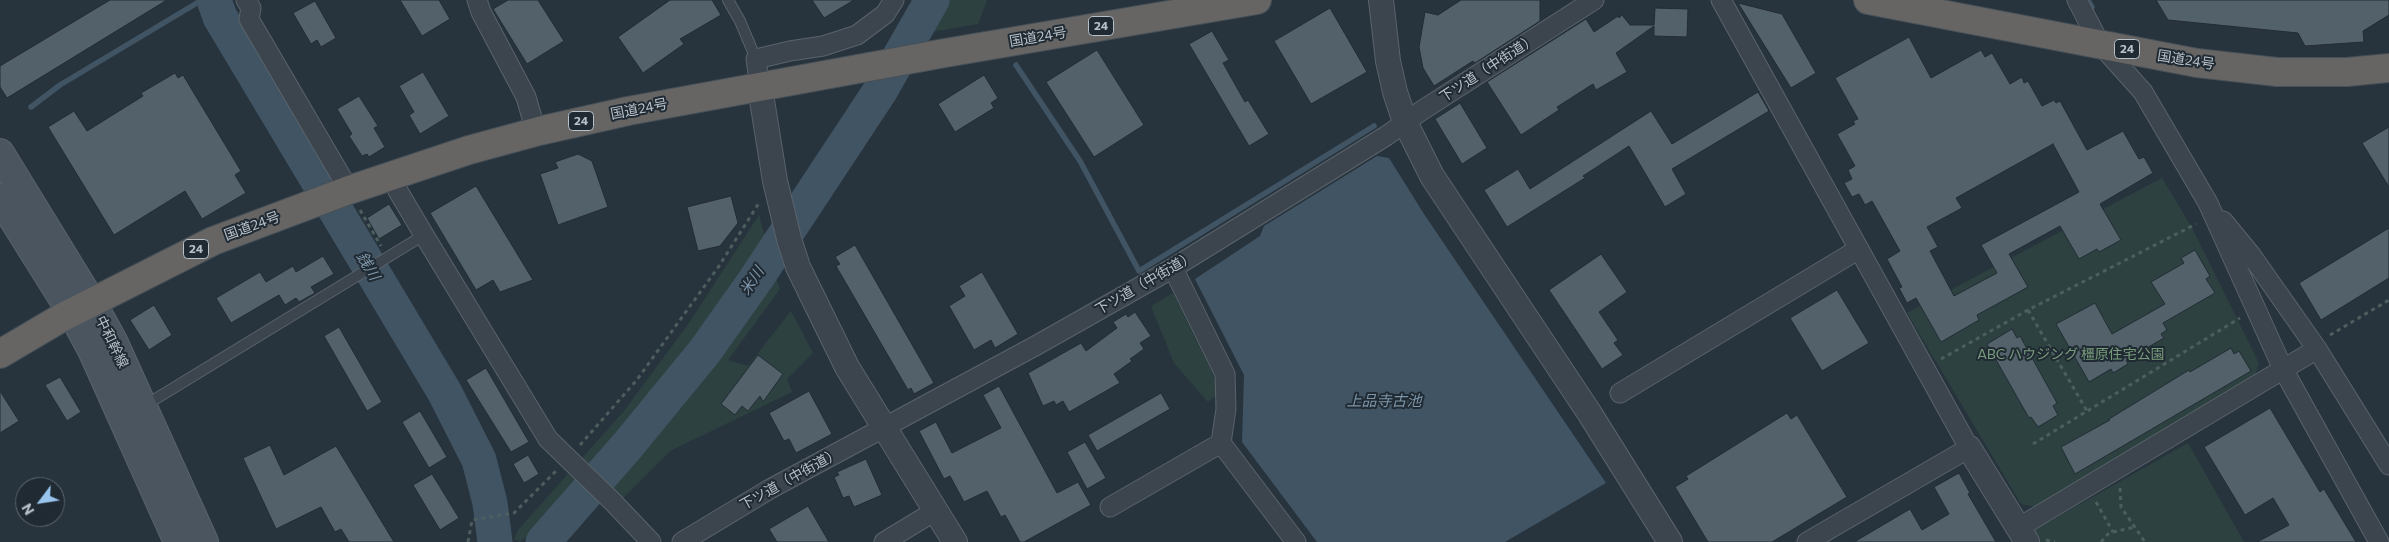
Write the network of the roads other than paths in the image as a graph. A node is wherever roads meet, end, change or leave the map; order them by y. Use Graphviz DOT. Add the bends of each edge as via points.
graph roads {
  1 [pos="246,0"];
  2 [pos="478,0"];
  3 [pos="728,0"];
  4 [pos="894,0"];
  5 [pos="1257,0"];
  6 [pos="1381,0"];
  7 [pos="1594,0"];
  8 [pos="1721,0"];
  9 [pos="1868,0"];
  10 [pos="2077,0"];
  11 [pos="2100,44"];
  12 [pos="756,60"];
  13 [pos="2389,68"];
  14 [pos="760,88"];
  15 [pos="1405,122"];
  16 [pos="539,131"];
  17 [pos="0,153"];
  18 [pos="394,176"];
  19 [pos="350,196"];
  20 [pos="0,198"];
  21 [pos="2208,203"];
  22 [pos="424,235"];
  23 [pos="1859,249"];
  24 [pos="1173,268"];
  25 [pos="82,308"];
  26 [pos="2320,344"];
  27 [pos="0,354"];
  28 [pos="2283,369"];
  29 [pos="1620,393"];
  30 [pos="143,406"];
  31 [pos="884,428"];
  32 [pos="1221,443"];
  33 [pos="1969,448"];
  34 [pos="2389,465"];
  35 [pos="1110,507"];
  36 [pos="935,511"];
  37 [pos="2023,535"];
  38 [pos="178,542"];
  39 [pos="204,542"];
  40 [pos="651,542"];
  41 [pos="682,542"];
  42 [pos="884,542"];
  43 [pos="955,542"];
  44 [pos="1296,542"];
  45 [pos="1670,542"];
  46 [pos="1807,542"];
  47 [pos="2379,542"];
  1 -- 19 [label="street" via="251,8 249,19"];
  2 -- 16 [label="street" via="480,12 526,97"];
  3 -- 12 [label="lane"];
  4 -- 12 [label="street" via="885,14 857,35 823,46"];
  5 -- 14 [label="highway, 国道24号 / 24"];
  6 -- 15 [label="street" via="1388,61"];
  7 -- 15 [label="street, 下ツ道（中街道）"];
  8 -- 23 [label="street"];
  9 -- 11 [label="highway, 国道24号 / 24"];
  10 -- 11 [label="street"];
  11 -- 13 [label="highway, 国道24号 / 24" via="2197,63 2277,72"];
  11 -- 21 [label="street" via="2143,92"];
  12 -- 14 [label="street"];
  14 -- 16 [label="highway, 国道24号 / 24" via="628,110"];
  14 -- 31 [label="street" via="773,172 798,267 847,367"];
  15 -- 24 [label="street, 下ツ道（中街道）"];
  15 -- 45 [label="street" via="1432,176 1590,414"];
  16 -- 18 [label="highway, 国道24号 / 24" via="469,150"];
  17 -- 25 [label="main road, 中和幹線"];
  18 -- 19 [label="highway, 国道24号 / 24"];
  18 -- 22 [label="street" via="398,191"];
  19 -- 25 [label="highway, 国道24号 / 24" via="305,206 212,241"];
  20 -- 25 [label="main road, 中和幹線"];
  21 -- 26 [label="street"];
  21 -- 28 [label="street"];
  22 -- 30 [label="lane"];
  22 -- 40 [label="street" via="548,439"];
  23 -- 29 [label="street"];
  23 -- 33 [label="street"];
  24 -- 31 [label="street, 下ツ道（中街道）"];
  24 -- 32 [label="street" via="1225,374 1226,409"];
  25 -- 27 [label="highway, 国道24号 / 24"];
  25 -- 30 [label="main road, 中和幹線"];
  25 -- 38 [label="main road, 中和幹線" via="92,350"];
  26 -- 28 [label="street"];
  26 -- 34 [label="street"];
  28 -- 37 [label="street" via="2087,486"];
  28 -- 47 [label="street"];
  30 -- 39 [label="main road, 中和幹線"];
  31 -- 36 [label="street"];
  31 -- 41 [label="street, 下ツ道（中街道）" via="770,489"];
  32 -- 35 [label="street"];
  32 -- 44 [label="street"];
  33 -- 37 [label="street"];
  33 -- 46 [label="street"];
  36 -- 42 [label="street"];
  36 -- 43 [label="street"];
}
